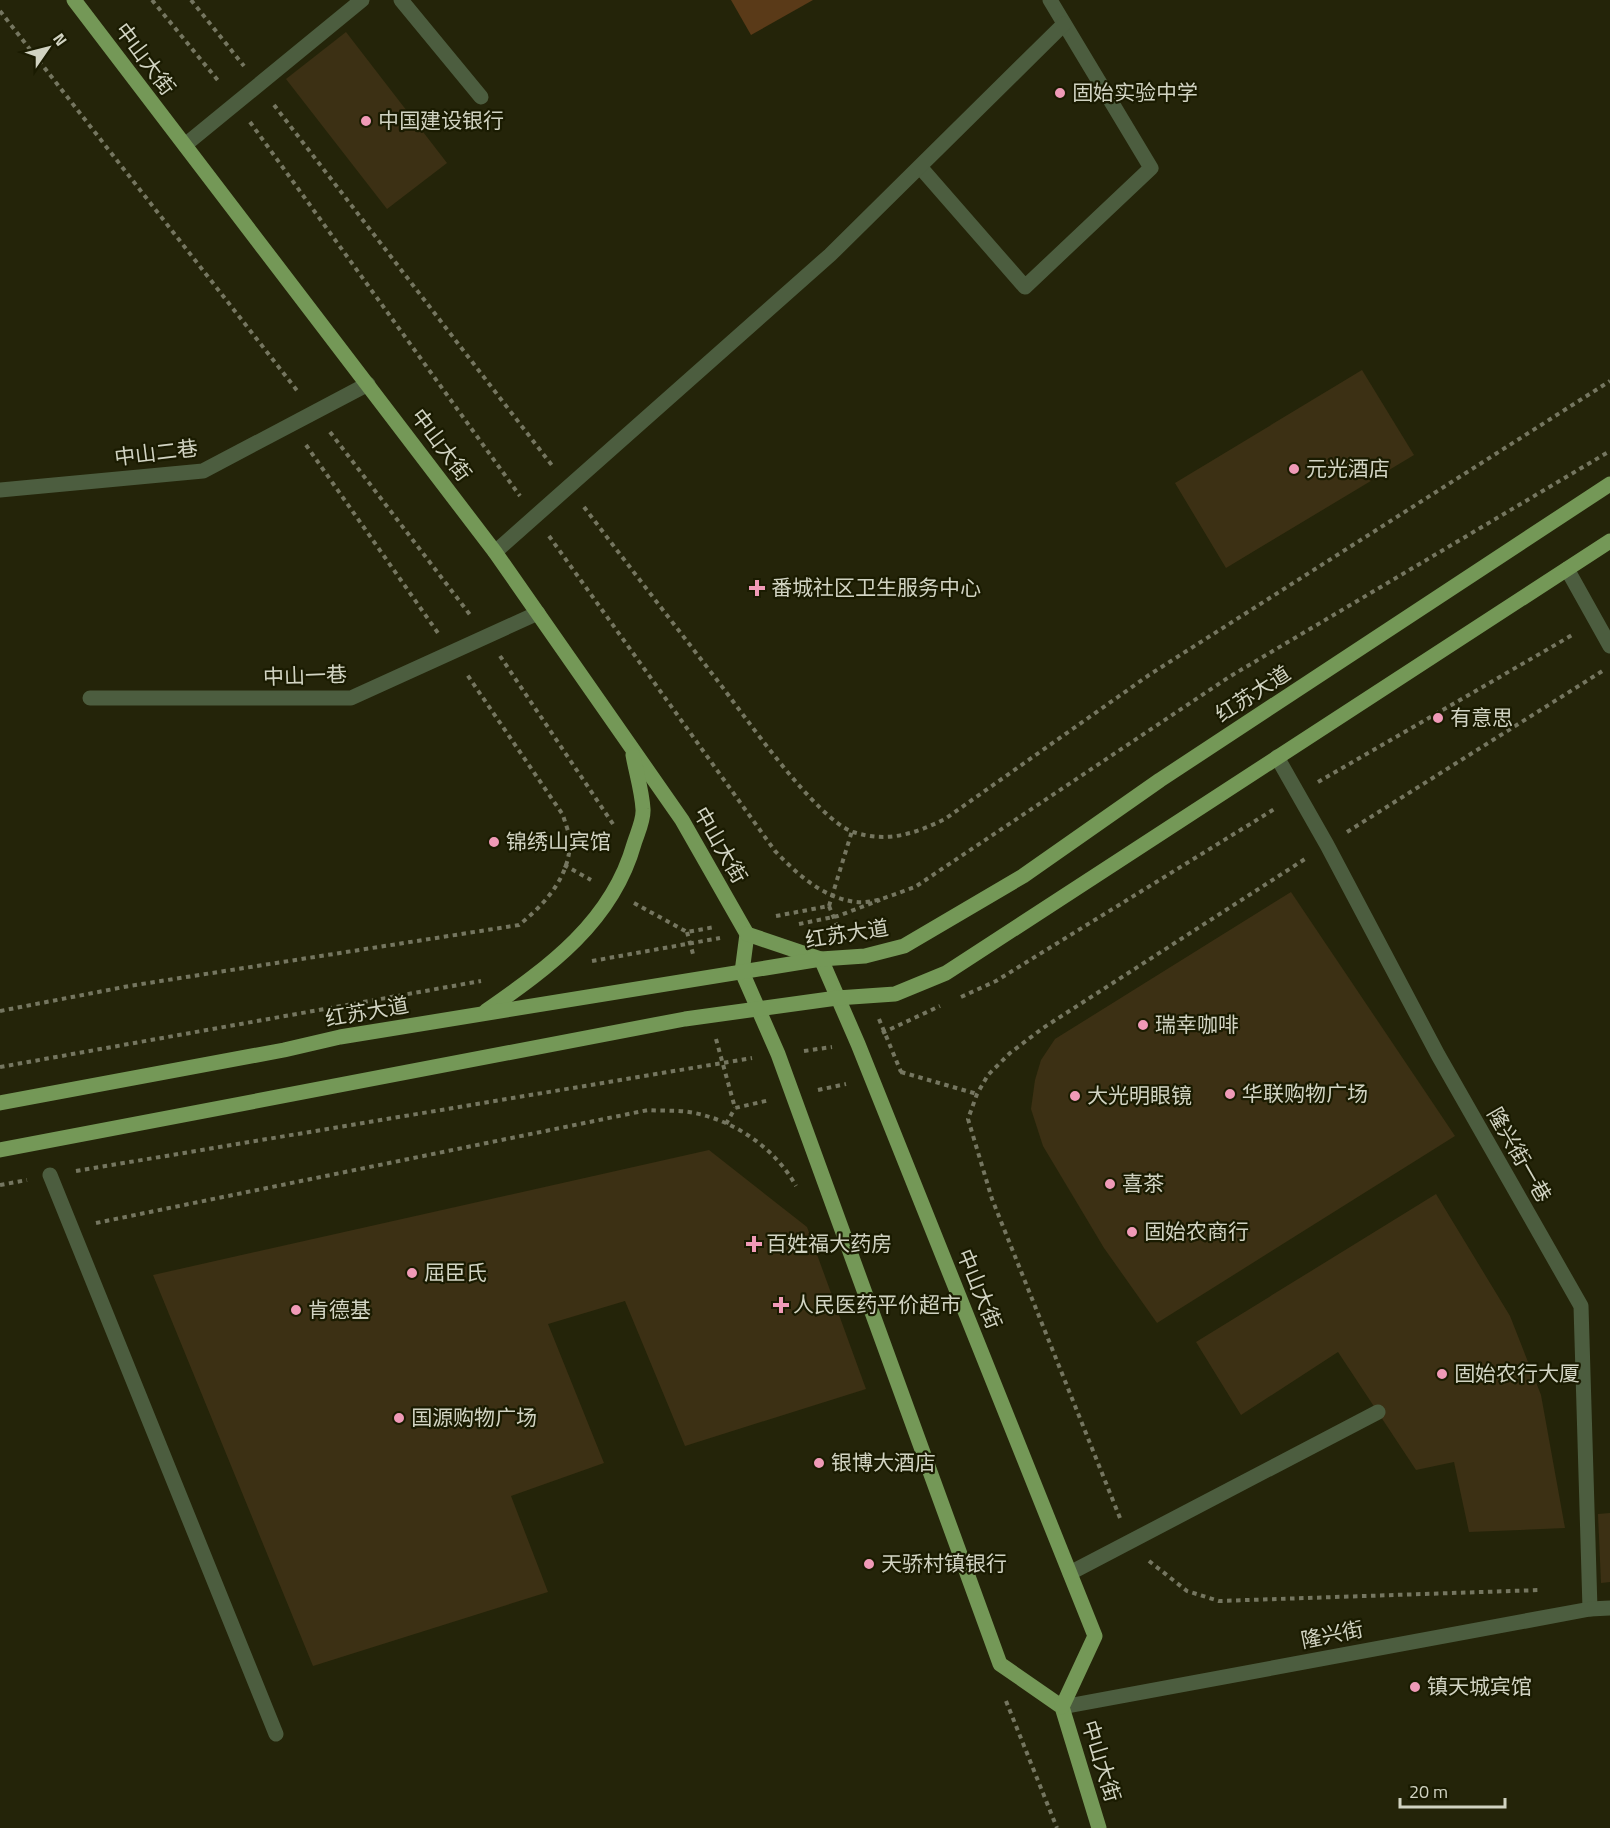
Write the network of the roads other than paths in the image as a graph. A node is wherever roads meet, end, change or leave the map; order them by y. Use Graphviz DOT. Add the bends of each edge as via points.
graph roads {
  1 [pos="74,0"];
  2 [pos="362,0"];
  3 [pos="401,0"];
  4 [pos="1050,0"];
  5 [pos="1064,24"];
  6 [pos="481,97"];
  7 [pos="185,145"];
  8 [pos="921,168"];
  9 [pos="368,384"];
  10 [pos="1610,484"];
  11 [pos="0,490"];
  12 [pos="1610,541"];
  13 [pos="495,552"];
  14 [pos="1567,569"];
  15 [pos="538,613"];
  16 [pos="1610,646"];
  17 [pos="90,698"];
  18 [pos="632,749"];
  19 [pos="1277,757"];
  20 [pos="747,934"];
  21 [pos="821,959"];
  22 [pos="742,972"];
  23 [pos="837,998"];
  24 [pos="758,1009"];
  25 [pos="482,1014"];
  26 [pos="0,1103"];
  27 [pos="0,1150"];
  28 [pos="50,1175"];
  29 [pos="1378,1412"];
  30 [pos="1070,1573"];
  31 [pos="1610,1608"];
  32 [pos="1590,1609"];
  33 [pos="1062,1707"];
  34 [pos="276,1734"];
  35 [pos="1099,1828"];
  1 -- 7 [label="main road, 中山大街"];
  2 -- 7 [label="street"];
  3 -- 6 [label="street"];
  4 -- 5 [label="street"];
  5 -- 8 [label="street"];
  5 -- 8 [label="street" via="1151,168 1025,287"];
  7 -- 9 [label="main road, 中山大街"];
  8 -- 13 [label="street" via="830,255"];
  9 -- 11 [label="street, 中山二巷" via="203,471"];
  9 -- 13 [label="main road, 中山大街"];
  10 -- 21 [label="main road, 红苏大道" via="1160,780 1023,876 904,946 865,956"];
  12 -- 14 [label="main road"];
  13 -- 15 [label="main road, 中山大街"];
  14 -- 16 [label="street"];
  14 -- 19 [label="main road"];
  15 -- 17 [label="street, 中山一巷" via="351,698"];
  15 -- 18 [label="main road, 中山大街"];
  18 -- 20 [label="main road, 中山大街" via="682,820"];
  18 -- 25 [label="main road" via="644,811 614,893 590,928 545,970"];
  19 -- 23 [label="main road" via="946,973 895,994"];
  19 -- 32 [label="street, 隆兴街一巷" via="1438,1055 1581,1306"];
  20 -- 21 [label="main road"];
  20 -- 22 [label="main road"];
  21 -- 22 [label="main road, 红苏大道"];
  21 -- 23 [label="main road, 中山大街"];
  22 -- 24 [label="main road, 中山大街"];
  22 -- 25 [label="main road, 红苏大道"];
  23 -- 24 [label="main road"];
  23 -- 30 [label="main road, 中山大街"];
  24 -- 27 [label="main road" via="685,1019"];
  24 -- 33 [label="main road, 中山大街" via="778,1054 1000,1664"];
  25 -- 26 [label="main road, 红苏大道" via="340,1036"];
  28 -- 34 [label="street"];
  29 -- 30 [label="street"];
  30 -- 33 [label="main road, 中山大街" via="1095,1636"];
  31 -- 32 [label="street, 隆兴街"];
  32 -- 33 [label="street, 隆兴街"];
  33 -- 35 [label="main road, 中山大街"];
}
